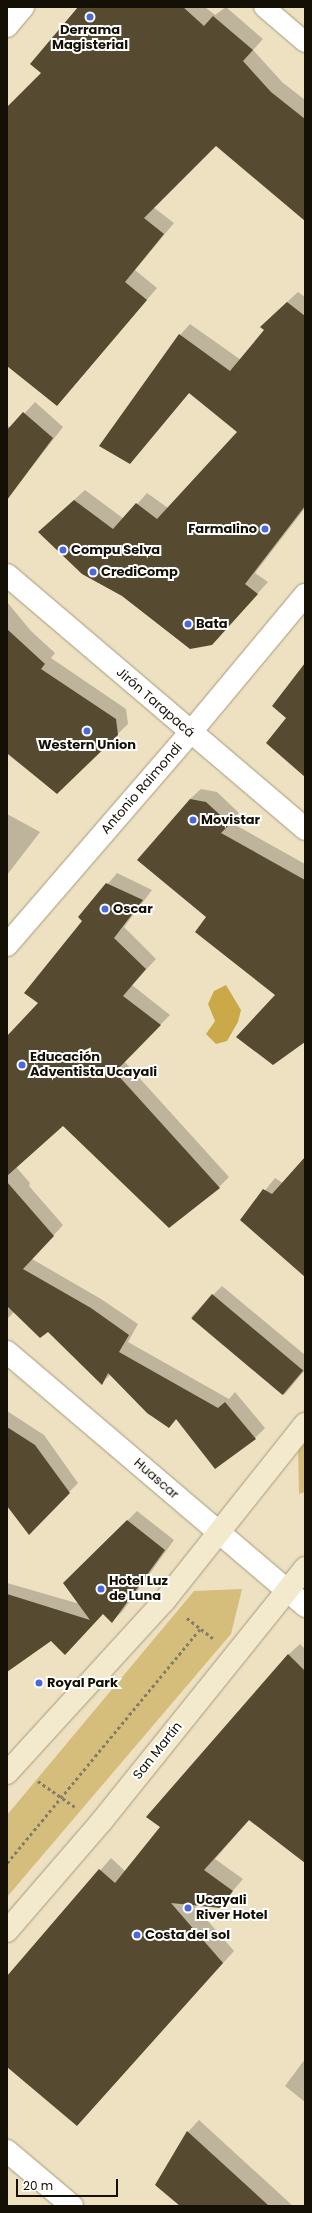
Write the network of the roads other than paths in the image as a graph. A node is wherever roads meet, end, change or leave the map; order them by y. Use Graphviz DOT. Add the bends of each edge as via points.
graph roads {
  1 [pos="23,7"];
  2 [pos="264,7"];
  3 [pos="7,26"];
  4 [pos="305,42"];
  5 [pos="7,575"];
  6 [pos="305,594"];
  7 [pos="190,733"];
  8 [pos="305,829"];
  9 [pos="7,945"];
  10 [pos="7,1352"];
  11 [pos="305,1424"];
  12 [pos="218,1532"];
  13 [pos="305,1568"];
  14 [pos="288,1590"];
  15 [pos="305,1606"];
  16 [pos="11,1769"];
  17 [pos="7,1931"];
  18 [pos="7,2151"];
  19 [pos="72,2206"];
  1 -- 3 [label="street"];
  2 -- 4 [label="street"];
  5 -- 7 [label="street, Jirón Tarapacá"];
  6 -- 7 [label="street, Antonio Raimondi"];
  7 -- 8 [label="street, Jirón Tarapacá"];
  7 -- 9 [label="street, Antonio Raimondi"];
  10 -- 12 [label="street, Huascar"];
  11 -- 12 [label="main road"];
  12 -- 14 [label="street, Huascar"];
  12 -- 16 [label="main road" via="165,1600"];
  13 -- 14 [label="main road, San Martín"];
  14 -- 15 [label="street, Huascar"];
  14 -- 17 [label="main road, San Martín" via="101,1822"];
  18 -- 19 [label="street"];
}
